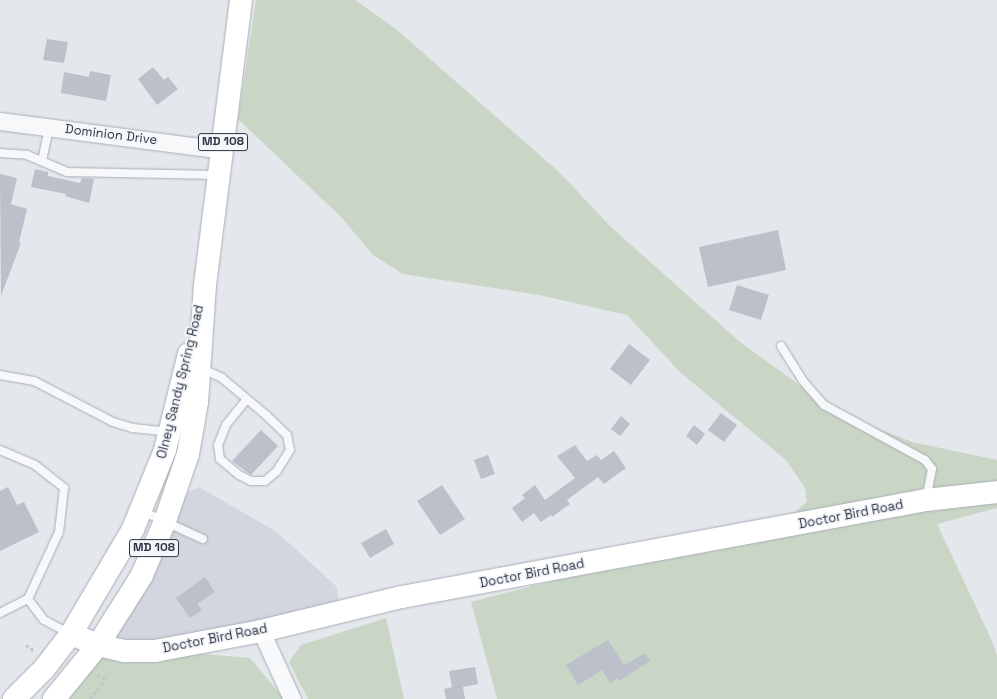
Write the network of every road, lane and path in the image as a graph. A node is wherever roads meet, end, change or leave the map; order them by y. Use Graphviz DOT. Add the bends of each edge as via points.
graph roads {
  1 [pos="242,0"];
  2 [pos="0,121"];
  3 [pos="49,127"];
  4 [pos="222,150"];
  5 [pos="0,153"];
  6 [pos="42,161"];
  7 [pos="219,176"];
  8 [pos="205,285"];
  9 [pos="781,346"];
  10 [pos="199,367"];
  11 [pos="0,375"];
  12 [pos="247,399"];
  13 [pos="170,432"];
  14 [pos="0,450"];
  15 [pos="997,492"];
  16 [pos="926,500"];
  17 [pos="141,510"];
  18 [pos="165,520"];
  19 [pos="203,539"];
  20 [pos="28,599"];
  21 [pos="0,613"];
  22 [pos="261,631"];
  23 [pos="71,634"];
  24 [pos="98,645"];
  25 [pos="105,679"];
  26 [pos="14,699"];
  27 [pos="54,699"];
  28 [pos="90,699"];
  29 [pos="292,699"];
  1 -- 4 [label="main road, Olney Sandy Spring Road / MD 108"];
  2 -- 3 [label="street, Dominion Drive"];
  3 -- 4 [label="street, Dominion Drive"];
  3 -- 6 [label="lane"];
  4 -- 7 [label="main road, Olney Sandy Spring Road / MD 108"];
  5 -- 6 [label="lane" via="27,155"];
  6 -- 7 [label="lane" via="67,172"];
  7 -- 8 [label="main road, Olney Sandy Spring Road / MD 108"];
  8 -- 10 [label="main road, Olney Sandy Spring Road / MD 108"];
  8 -- 13 [label="main road, Olney Sandy Spring Road / MD 108"];
  9 -- 16 [label="lane" via="803,381 824,405 925,460 932,469"];
  10 -- 12 [label="lane" via="222,378"];
  10 -- 18 [label="main road, Olney Sandy Spring Road / MD 108" via="197,402 188,454"];
  11 -- 13 [label="lane" via="34,381 113,422 133,428"];
  12 -- 12 [label="lane" via="286,434 290,450 277,471 265,482 251,481 239,475 220,459 218,445 226,425"];
  13 -- 17 [label="main road, Olney Sandy Spring Road / MD 108"];
  14 -- 20 [label="lane" via="35,465 64,488 59,532"];
  15 -- 16 [label="main road, Doctor Bird Road"];
  16 -- 22 [label="main road, Doctor Bird Road" via="402,597"];
  17 -- 18 [label="lane"];
  17 -- 23 [label="main road, Olney Sandy Spring Road / MD 108" via="116,561"];
  18 -- 19 [label="lane"];
  18 -- 24 [label="main road, Olney Sandy Spring Road / MD 108" via="142,575"];
  20 -- 21 [label="lane"];
  20 -- 23 [label="lane" via="44,620"];
  22 -- 24 [label="main road, Doctor Bird Road" via="155,651 126,651"];
  22 -- 29 [label="street"];
  23 -- 24 [label="main road, Doctor Bird Road"];
  23 -- 26 [label="main road, Olney Sandy Spring Road / MD 108" via="44,670"];
  24 -- 27 [label="main road, Olney Sandy Spring Road / MD 108"];
  25 -- 28 [label="path"];
}
